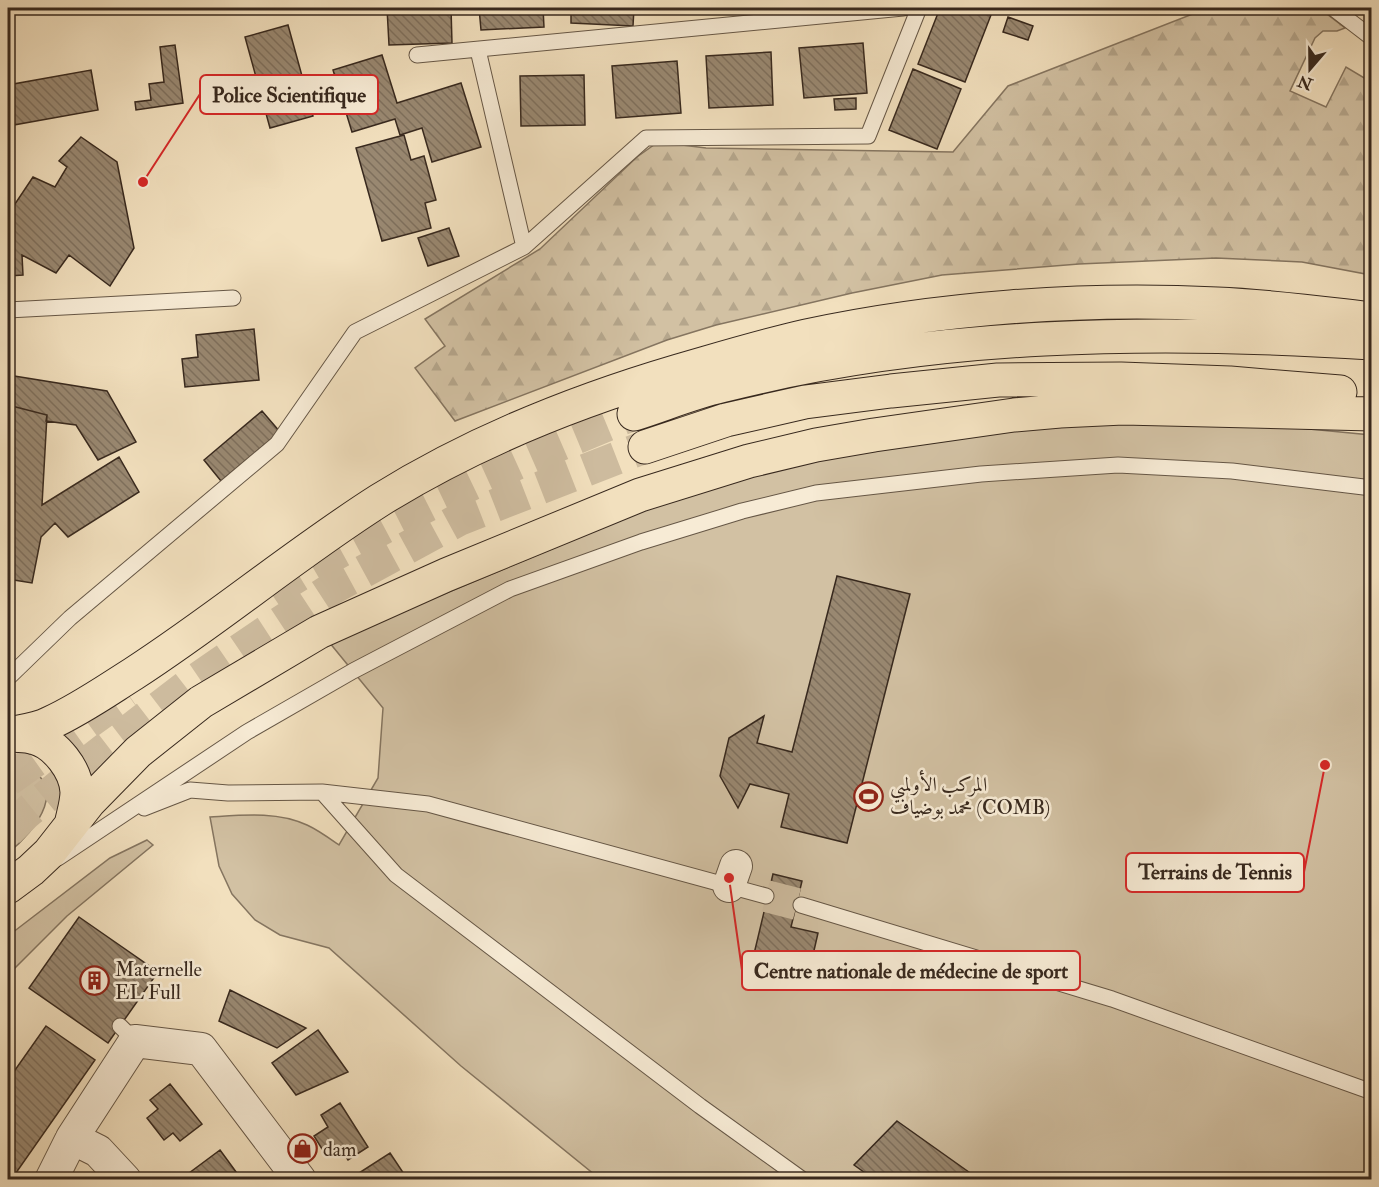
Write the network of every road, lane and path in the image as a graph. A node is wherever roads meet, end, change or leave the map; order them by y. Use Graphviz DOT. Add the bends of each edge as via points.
graph roads {
  1 [pos="903,8"];
  2 [pos="919,8"];
  3 [pos="1333,8"];
  4 [pos="1371,38"];
  5 [pos="478,50"];
  6 [pos="417,55"];
  7 [pos="524,247"];
  8 [pos="233,298"];
  9 [pos="1371,309"];
  10 [pos="8,310"];
  11 [pos="1305,311"];
  12 [pos="1371,319"];
  13 [pos="1371,343"];
  14 [pos="1371,395"];
  15 [pos="634,414"];
  16 [pos="1371,414"];
  17 [pos="645,447"];
  18 [pos="1371,488"];
  19 [pos="8,678"];
  20 [pos="8,734"];
  21 [pos="322,792"];
  22 [pos="113,820"];
  23 [pos="71,825"];
  24 [pos="19,878"];
  25 [pos="766,896"];
  26 [pos="801,905"];
  27 [pos="1371,1092"];
  28 [pos="72,1138"];
  29 [pos="51,1179"];
  30 [pos="125,1179"];
  31 [pos="300,1179"];
  32 [pos="803,1179"];
  1 -- 5 [label="lane"];
  2 -- 7 [label="lane" via="868,136 646,138"];
  3 -- 4 [label="lane"];
  5 -- 6 [label="lane"];
  5 -- 7 [label="lane"];
  7 -- 19 [label="lane" via="355,332 277,444 70,618"];
  8 -- 10 [label="lane"];
  9 -- 11 [label="lane"];
  11 -- 12 [label="highway"];
  11 -- 20 [label="highway" via="1195,303 1002,308 809,336 651,379 518,427 429,471 329,534 191,636 91,700 49,724"];
  13 -- 15 [label="highway" via="1206,335 974,344 803,367 718,386"];
  14 -- 17 [label="highway" via="1121,379 998,380 805,402 726,420"];
  16 -- 23 [label="highway" via="1123,408 1037,413 816,445 749,461 651,492 569,524 319,632 201,702 138,752"];
  18 -- 22 [label="lane" via="1232,471 1118,465 981,474 816,493 742,511 640,542 510,589 257,726"];
  20 -- 23 [label="highway" via="44,741 69,766 77,791"];
  21 -- 22 [label="lane" via="190,790"];
  21 -- 25 [label="lane" via="429,804 733,876"];
  21 -- 32 [label="lane" via="396,875 700,1106"];
  22 -- 24 [label="lane" via="71,850"];
  23 -- 24 [label="highway" via="49,853"];
  26 -- 27 [label="lane" via="1112,999"];
  28 -- 29 [label="street"];
  28 -- 30 [label="street" via="98,1151"];
  28 -- 31 [label="street" via="128,1034 201,1049"];
}
